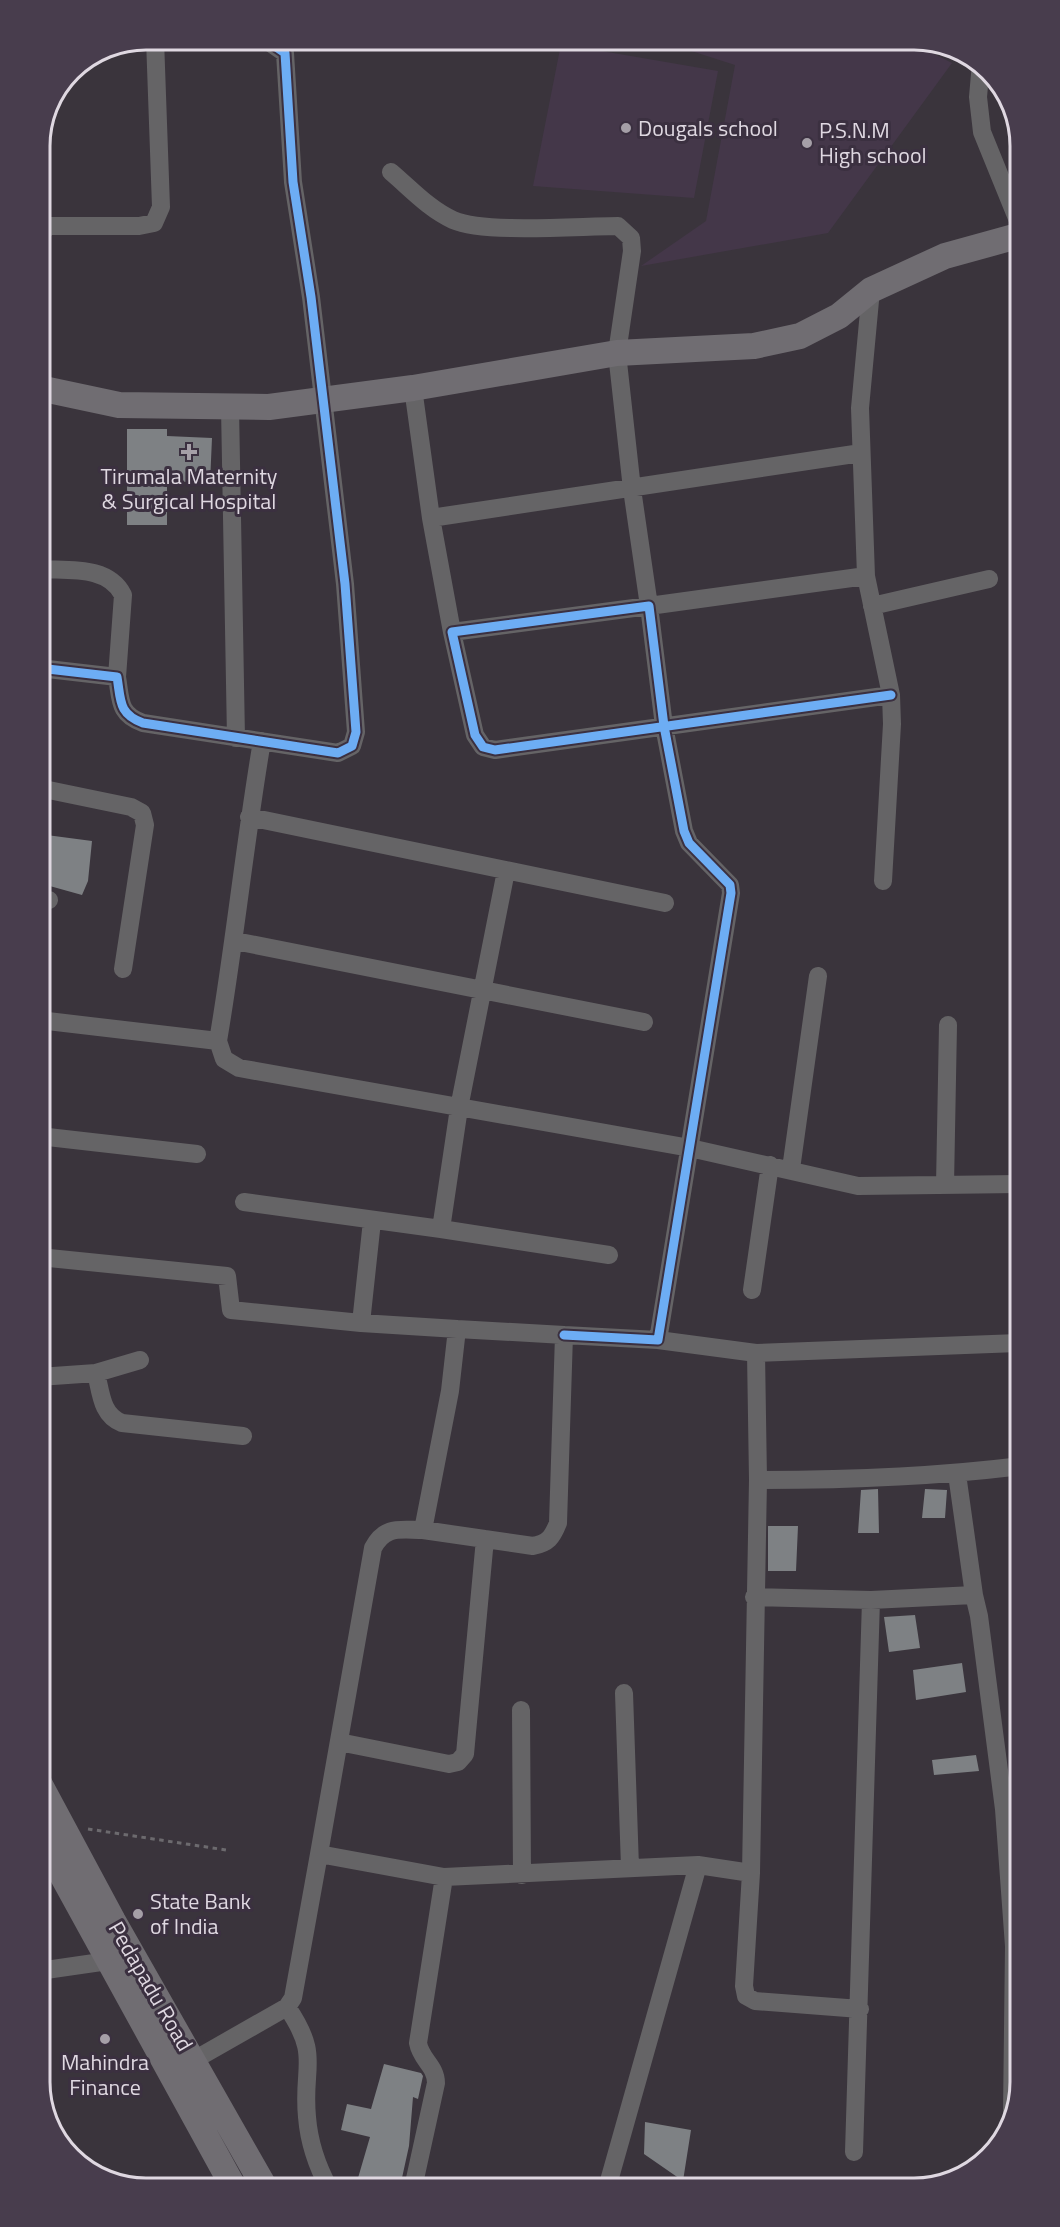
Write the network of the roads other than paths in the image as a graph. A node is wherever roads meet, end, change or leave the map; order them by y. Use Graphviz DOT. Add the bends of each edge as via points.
graph roads {
  1 [pos="155,50"];
  2 [pos="281,50"];
  3 [pos="980,76"];
  4 [pos="392,172"];
  5 [pos="1010,201"];
  6 [pos="50,226"];
  7 [pos="1010,238"];
  8 [pos="871,290"];
  9 [pos="617,353"];
  10 [pos="413,388"];
  11 [pos="50,390"];
  12 [pos="323,401"];
  13 [pos="230,407"];
  14 [pos="861,453"];
  15 [pos="632,489"];
  16 [pos="431,518"];
  17 [pos="50,569"];
  18 [pos="866,576"];
  19 [pos="989,579"];
  20 [pos="649,606"];
  21 [pos="872,606"];
  22 [pos="452,632"];
  23 [pos="50,669"];
  24 [pos="117,676"];
  25 [pos="891,695"];
  26 [pos="664,726"];
  27 [pos="236,738"];
  28 [pos="262,741"];
  29 [pos="50,790"];
  30 [pos="249,817"];
  31 [pos="506,871"];
  32 [pos="883,881"];
  33 [pos="665,903"];
  34 [pos="235,941"];
  35 [pos="123,969"];
  36 [pos="818,976"];
  37 [pos="485,988"];
  38 [pos="50,1021"];
  39 [pos="644,1022"];
  40 [pos="948,1025"];
  41 [pos="218,1041"];
  42 [pos="459,1108"];
  43 [pos="50,1137"];
  44 [pos="690,1148"];
  45 [pos="197,1154"];
  46 [pos="770,1165"];
  47 [pos="791,1169"];
  48 [pos="1010,1184"];
  49 [pos="945,1185"];
  50 [pos="243,1203"];
  51 [pos="372,1221"];
  52 [pos="441,1230"];
  53 [pos="609,1255"];
  54 [pos="50,1258"];
  55 [pos="752,1290"];
  56 [pos="361,1323"];
  57 [pos="457,1329"];
  58 [pos="564,1335"];
  59 [pos="658,1340"];
  60 [pos="1010,1343"];
  61 [pos="756,1353"];
  62 [pos="140,1360"];
  63 [pos="96,1372"];
  64 [pos="50,1376"];
  65 [pos="243,1436"];
  66 [pos="1010,1467"];
  67 [pos="957,1474"];
  68 [pos="758,1480"];
  69 [pos="423,1530"];
  70 [pos="485,1539"];
  71 [pos="974,1595"];
  72 [pos="754,1598"];
  73 [pos="871,1600"];
  74 [pos="624,1694"];
  75 [pos="521,1710"];
  76 [pos="339,1742"];
  77 [pos="50,1804"];
  78 [pos="50,1853"];
  79 [pos="319,1854"];
  80 [pos="698,1865"];
  81 [pos="630,1867"];
  82 [pos="751,1872"];
  83 [pos="522,1875"];
  84 [pos="444,1877"];
  85 [pos="1010,1891"];
  86 [pos="108,1961"];
  87 [pos="50,1969"];
  88 [pos="287,2007"];
  89 [pos="860,2009"];
  90 [pos="194,2060"];
  91 [pos="854,2152"];
  92 [pos="228,2177"];
  93 [pos="259,2177"];
  94 [pos="323,2177"];
  95 [pos="415,2177"];
  96 [pos="610,2178"];
  1 -- 6 [label="street" via="161,207 154,223"];
  2 -- 12 [label="street" via="285,53 293,182"];
  3 -- 5 [label="street" via="982,132"];
  4 -- 9 [label="street" via="435,210 478,227 618,226 631,238 632,251"];
  7 -- 8 [label="street" via="945,256"];
  8 -- 9 [label="street" via="839,316 800,336 754,346"];
  8 -- 14 [label="street" via="860,408"];
  9 -- 10 [label="street"];
  9 -- 15 [label="street"];
  10 -- 12 [label="street"];
  10 -- 16 [label="street"];
  11 -- 13 [label="street" via="119,405"];
  12 -- 13 [label="street"];
  12 -- 28 [label="street" via="345,584 356,732 352,746 338,753"];
  13 -- 27 [label="street"];
  14 -- 15 [label="street"];
  14 -- 18 [label="street"];
  15 -- 16 [label="street"];
  15 -- 20 [label="street"];
  16 -- 22 [label="street"];
  17 -- 24 [label="street" via="97,573 118,584 123,595"];
  18 -- 20 [label="street"];
  18 -- 21 [label="street"];
  19 -- 21 [label="street"];
  20 -- 22 [label="street"];
  20 -- 26 [label="street"];
  21 -- 25 [label="street"];
  22 -- 26 [label="street" via="475,735 483,747 495,750"];
  23 -- 24 [label="street"];
  24 -- 27 [label="street" via="123,711 132,719"];
  25 -- 26 [label="street"];
  25 -- 32 [label="street"];
  26 -- 44 [label="street" via="684,831 689,843 726,878 731,893"];
  27 -- 28 [label="street"];
  28 -- 30 [label="street"];
  29 -- 35 [label="street" via="131,807 142,813 145,825"];
  30 -- 31 [label="street"];
  30 -- 34 [label="street"];
  31 -- 33 [label="street"];
  31 -- 37 [label="street"];
  34 -- 37 [label="street"];
  34 -- 41 [label="street"];
  36 -- 47 [label="street"];
  37 -- 39 [label="street"];
  37 -- 42 [label="street"];
  38 -- 41 [label="street"];
  40 -- 49 [label="street"];
  41 -- 42 [label="street" via="224,1059 239,1068"];
  42 -- 44 [label="street"];
  42 -- 52 [label="street"];
  43 -- 45 [label="street"];
  44 -- 46 [label="street"];
  44 -- 59 [label="street"];
  46 -- 47 [label="street"];
  46 -- 55 [label="street"];
  47 -- 49 [label="street" via="858,1186"];
  48 -- 49 [label="street"];
  50 -- 51 [label="street"];
  51 -- 52 [label="street"];
  51 -- 56 [label="street"];
  52 -- 53 [label="street"];
  54 -- 56 [label="street" via="227,1276 231,1310"];
  56 -- 57 [label="street"];
  57 -- 58 [label="street"];
  57 -- 69 [label="street" via="450,1390"];
  58 -- 59 [label="street"];
  58 -- 70 [label="street" via="558,1523 553,1537 539,1545"];
  59 -- 61 [label="street"];
  60 -- 61 [label="street"];
  61 -- 68 [label="street"];
  62 -- 63 [label="street"];
  63 -- 64 [label="street"];
  63 -- 65 [label="street" via="105,1407 113,1420"];
  66 -- 67 [label="street"];
  67 -- 68 [label="street" via="875,1480"];
  67 -- 71 [label="street"];
  68 -- 72 [label="street"];
  69 -- 70 [label="street"];
  69 -- 76 [label="street" via="390,1530 379,1536 374,1548"];
  70 -- 76 [label="street" via="465,1754 458,1762 449,1764"];
  71 -- 73 [label="street"];
  71 -- 85 [label="street" via="980,1616 1004,1809"];
  72 -- 73 [label="street"];
  72 -- 82 [label="street"];
  73 -- 89 [label="street"];
  74 -- 81 [label="street"];
  75 -- 83 [label="street"];
  76 -- 79 [label="street"];
  77 -- 90 [label="street, Pedapadu Road"];
  78 -- 86 [label="street, Pedapadu Road"];
  79 -- 84 [label="street"];
  79 -- 88 [label="street" via="296,1985"];
  80 -- 81 [label="street"];
  80 -- 82 [label="street"];
  80 -- 96 [label="street"];
  81 -- 83 [label="street"];
  82 -- 89 [label="street" via="746,1996 755,2001"];
  83 -- 84 [label="street"];
  84 -- 95 [label="street" via="418,2043 423,2058 436,2074 436,2083"];
  86 -- 87 [label="street"];
  86 -- 92 [label="street, Pedapadu Road"];
  88 -- 90 [label="street"];
  88 -- 94 [label="street" via="309,2047 306,2115"];
  89 -- 91 [label="street"];
  90 -- 93 [label="street, Pedapadu Road"];
}
